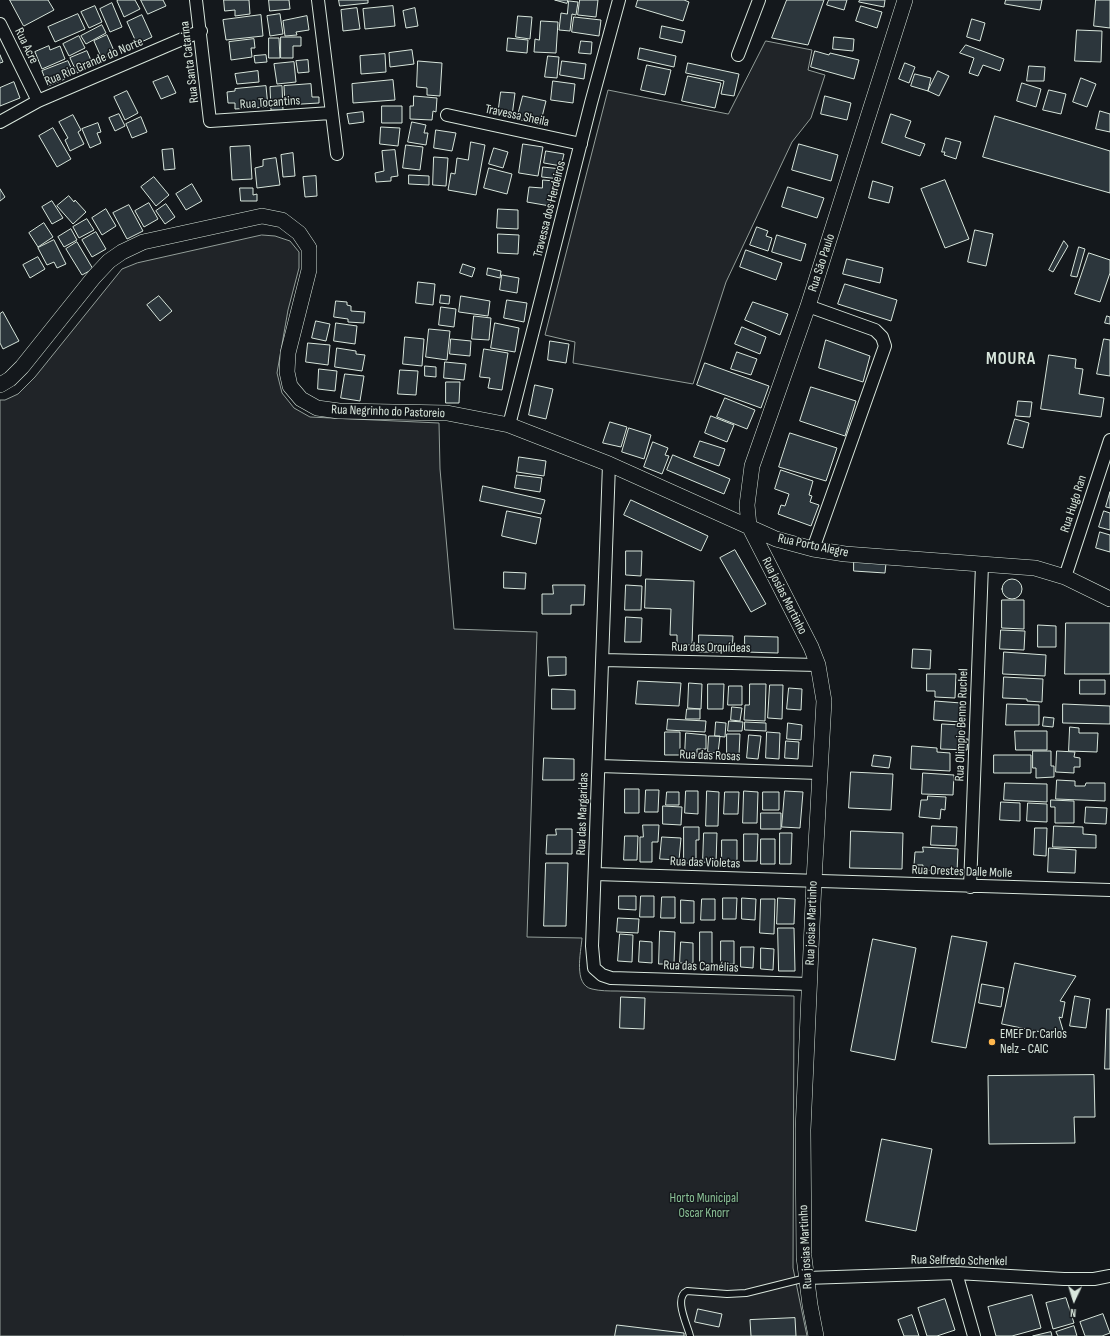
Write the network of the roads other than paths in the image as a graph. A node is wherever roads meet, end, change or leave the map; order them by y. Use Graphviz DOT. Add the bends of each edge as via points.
graph roads {
  1 [pos="196,0"];
  2 [pos="318,0"];
  3 [pos="619,0"];
  4 [pos="759,0"];
  5 [pos="905,0"];
  6 [pos="0,24"];
  7 [pos="201,31"];
  8 [pos="738,55"];
  9 [pos="38,102"];
  10 [pos="331,113"];
  11 [pos="447,115"];
  12 [pos="0,122"];
  13 [pos="210,122"];
  14 [pos="581,144"];
  15 [pos="336,154"];
  16 [pos="808,306"];
  17 [pos="0,385"];
  18 [pos="509,425"];
  19 [pos="1110,440"];
  20 [pos="609,464"];
  21 [pos="749,526"];
  22 [pos="813,549"];
  23 [pos="982,565"];
  24 [pos="1065,577"];
  25 [pos="1110,599"];
  26 [pos="603,660"];
  27 [pos="818,665"];
  28 [pos="599,766"];
  29 [pos="819,773"];
  30 [pos="595,874"];
  31 [pos="814,881"];
  32 [pos="970,887"];
  33 [pos="1110,890"];
  34 [pos="594,968"];
  35 [pos="810,984"];
  36 [pos="956,1273"];
  37 [pos="1110,1277"];
  38 [pos="806,1278"];
  39 [pos="690,1336"];
  40 [pos="816,1336"];
  41 [pos="974,1336"];
  1 -- 7 [label="street, Rua Santa Catarina"];
  2 -- 10 [label="street"];
  3 -- 14 [label="street, Travessa dos Herdeiros"];
  4 -- 8 [label="street"];
  5 -- 16 [label="street, Rua São Paulo"];
  6 -- 9 [label="street, Rua Acre"];
  7 -- 9 [label="street, Rua Rio Grande do Norte"];
  7 -- 13 [label="street, Rua Santa Catarina"];
  9 -- 12 [label="street, Rua Rio Grande do Norte"];
  10 -- 13 [label="street, Rua Tocantins"];
  10 -- 15 [label="street"];
  11 -- 14 [label="street, Travessa Sheila"];
  14 -- 18 [label="street, Travessa dos Herdeiros"];
  16 -- 21 [label="street, Rua São Paulo" via="752,466 747,505"];
  16 -- 22 [label="street" via="875,330 882,337 885,346"];
  17 -- 18 [label="street, Rua Negrinho do Pastoreio" via="22,367 99,272 122,252 143,242 262,216 282,220 299,233 309,248 309,270 288,353 287,372 290,386 300,399 317,408 339,411 447,414"];
  18 -- 20 [label="street, Rua Porto Alegre"];
  19 -- 24 [label="street, Rua Hugo Ran"];
  20 -- 21 [label="street, Rua Porto Alegre"];
  20 -- 26 [label="street, Rua das Margaridas"];
  21 -- 22 [label="street, Rua Porto Alegre" via="776,539"];
  21 -- 27 [label="street, Rua josias Martinho"];
  22 -- 23 [label="street, Rua Porto Alegre"];
  23 -- 24 [label="street, Rua Porto Alegre" via="1035,568"];
  23 -- 32 [label="street, Rua Olimpio Benno Ruchel"];
  24 -- 25 [label="street, Rua Porto Alegre"];
  26 -- 27 [label="street, Rua das Orquídeas"];
  26 -- 28 [label="street, Rua das Margaridas"];
  27 -- 29 [label="street, Rua josias Martinho" via="824,701"];
  28 -- 29 [label="street, Rua das Rosas"];
  28 -- 30 [label="street, Rua das Margaridas"];
  29 -- 31 [label="street, Rua josias Martinho"];
  30 -- 31 [label="street, Rua das Violetas"];
  30 -- 34 [label="street, Rua das Margaridas" via="592,946"];
  31 -- 32 [label="street, Rua Orestes Dalle Molle"];
  31 -- 35 [label="street, Rua josias Martinho"];
  32 -- 33 [label="street, Rua Orestes Dalle Molle"];
  34 -- 35 [label="street, Rua das Camélias" via="602,975 612,978"];
  35 -- 38 [label="street, Rua josias Martinho" via="803,1138"];
  36 -- 37 [label="street, Rua Selfredo Schenkel" via="1071,1279"];
  36 -- 38 [label="street, Rua Selfredo Schenkel"];
  36 -- 41 [label="street"];
  38 -- 39 [label="lane" via="746,1293 687,1291 682,1296 682,1312"];
  38 -- 40 [label="street, Rua josias Martinho"];
}
